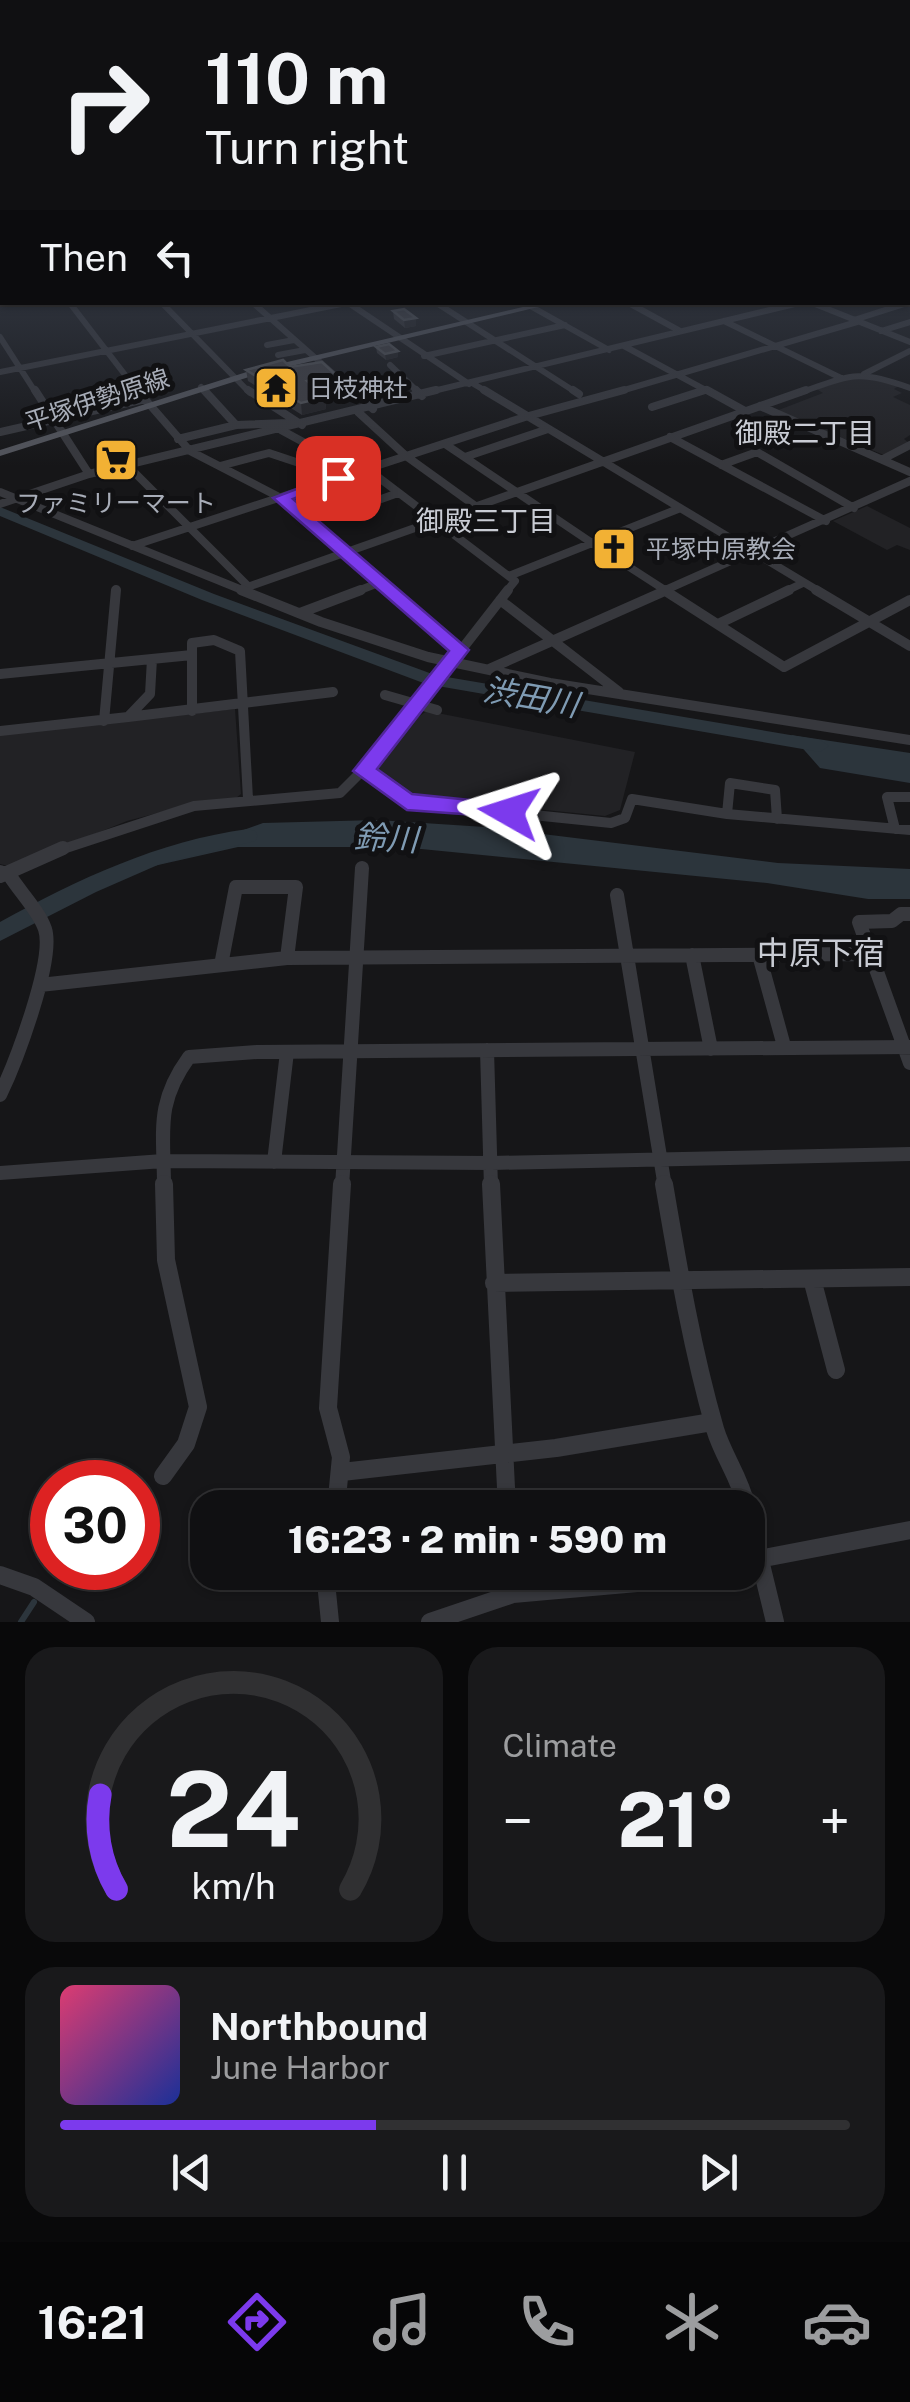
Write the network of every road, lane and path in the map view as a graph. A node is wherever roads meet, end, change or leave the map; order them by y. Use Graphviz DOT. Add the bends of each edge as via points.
graph roads {
  1 [pos="79,314"];
  2 [pos="173,314"];
  3 [pos="264,314"];
  4 [pos="296,314"];
  5 [pos="363,314"];
  6 [pos="453,314"];
  7 [pos="499,314"];
  8 [pos="544,314"];
  9 [pos="648,314"];
  10 [pos="756,314"];
  11 [pos="836,314"];
  12 [pos="876,314"];
  13 [pos="270,319"];
  14 [pos="723,321"];
  15 [pos="855,321"];
  16 [pos="910,322"];
  17 [pos="468,323"];
  18 [pos="565,325"];
  19 [pos="881,331"];
  20 [pos="680,332"];
  21 [pos="191,334"];
  22 [pos="0,337"];
  23 [pos="291,337"];
  24 [pos="396,339"];
  25 [pos="492,340"];
  26 [pos="268,342"];
  27 [pos="910,342"];
  28 [pos="624,346"];
  29 [pos="778,347"];
  30 [pos="108,350"];
  31 [pos="305,350"];
  32 [pos="608,350"];
  33 [pos="910,351"];
  34 [pos="278,356"];
  35 [pos="424,356"];
  36 [pos="314,358"];
  37 [pos="390,365"];
  38 [pos="537,366"];
  39 [pos="20,368"];
  40 [pos="0,372"];
  41 [pos="864,374"];
  42 [pos="677,375"];
  43 [pos="232,378"];
  44 [pos="841,378"];
  45 [pos="404,380"];
  46 [pos="470,383"];
  47 [pos="346,386"];
  48 [pos="201,387"];
  49 [pos="910,388"];
  50 [pos="706,390"];
  51 [pos="579,394"];
  52 [pos="422,396"];
  53 [pos="146,402"];
  54 [pos="760,406"];
  55 [pos="652,407"];
  56 [pos="373,408"];
  57 [pos="745,411"];
  58 [pos="358,412"];
  59 [pos="525,417"];
  60 [pos="53,420"];
  61 [pos="300,424"];
  62 [pos="236,425"];
  63 [pos="281,430"];
  64 [pos="546,430"];
  65 [pos="0,432"];
  66 [pos="60,434"];
  67 [pos="670,436"];
  68 [pos="248,438"];
  69 [pos="178,439"];
  70 [pos="910,441"];
  71 [pos="445,444"];
  72 [pos="190,451"];
  73 [pos="262,452"];
  74 [pos="0,453"];
  75 [pos="406,456"];
  76 [pos="464,456"];
  77 [pos="883,459"];
  78 [pos="597,461"];
  79 [pos="127,465"];
  80 [pos="721,465"];
  81 [pos="220,466"];
  82 [pos="366,470"];
  83 [pos="910,472"];
  84 [pos="89,474"];
  85 [pos="340,478"];
  86 [pos="910,481"];
  87 [pos="515,490"];
  88 [pos="0,492"];
  89 [pos="398,494"];
  90 [pos="282,498"];
  91 [pos="15,499"];
  92 [pos="0,504"];
  93 [pos="474,505"];
  94 [pos="854,508"];
  95 [pos="678,510"];
  96 [pos="432,520"];
  97 [pos="826,520"];
  98 [pos="188,527"];
  99 [pos="592,542"];
  100 [pos="132,546"];
  101 [pos="344,552"];
  102 [pos="753,553"];
  103 [pos="509,576"];
  104 [pos="381,582"];
  105 [pos="803,583"];
  106 [pos="245,588"];
  107 [pos="116,590"];
  108 [pos="666,592"];
  109 [pos="500,600"];
  110 [pos="910,600"];
  111 [pos="300,613"];
  112 [pos="869,622"];
  113 [pos="718,624"];
  114 [pos="556,642"];
  115 [pos="910,646"];
  116 [pos="460,650"];
  117 [pos="192,654"];
  118 [pos="152,658"];
  119 [pos="451,662"];
  120 [pos="109,663"];
  121 [pos="484,670"];
  122 [pos="0,674"];
  123 [pos="333,692"];
  124 [pos="385,695"];
  125 [pos="622,695"];
  126 [pos="242,704"];
  127 [pos="420,704"];
  128 [pos="192,710"];
  129 [pos="437,710"];
  130 [pos="128,717"];
  131 [pos="104,720"];
  132 [pos="0,731"];
  133 [pos="910,740"];
  134 [pos="364,771"];
  135 [pos="910,798"];
  136 [pos="248,799"];
  137 [pos="728,814"];
  138 [pos="777,819"];
  139 [pos="895,829"];
  140 [pos="910,830"];
  141 [pos="362,868"];
  142 [pos="4,874"];
  143 [pos="617,895"];
  144 [pos="910,914"];
  145 [pos="870,954"];
  146 [pos="692,955"];
  147 [pos="759,955"];
  148 [pos="625,956"];
  149 [pos="356,957"];
  150 [pos="287,958"];
  151 [pos="221,965"];
  152 [pos="40,985"];
  153 [pos="908,1044"];
  154 [pos="784,1046"];
  155 [pos="643,1048"];
  156 [pos="711,1048"];
  157 [pos="487,1050"];
  158 [pos="287,1052"];
  159 [pos="351,1052"];
  160 [pos="910,1063"];
  161 [pos="0,1095"];
  162 [pos="910,1154"];
  163 [pos="163,1160"];
  164 [pos="661,1160"];
  165 [pos="274,1162"];
  166 [pos="492,1162"];
  167 [pos="344,1163"];
  168 [pos="0,1173"];
  169 [pos="910,1277"];
  170 [pos="812,1279"];
  171 [pos="680,1280"];
  172 [pos="494,1283"];
  173 [pos="836,1370"];
  174 [pos="712,1422"];
  175 [pos="502,1454"];
  176 [pos="342,1472"];
  177 [pos="163,1476"];
  178 [pos="339,1490"];
  179 [pos="505,1490"];
  180 [pos="743,1490"];
  181 [pos="910,1530"];
  182 [pos="765,1558"];
  183 [pos="0,1575"];
  184 [pos="327,1590"];
  185 [pos="497,1590"];
  186 [pos="764,1590"];
  187 [pos="86,1622"];
  188 [pos="330,1622"];
  189 [pos="430,1622"];
  190 [pos="775,1622"];
  1 -- 30 [label="street"];
  2 -- 21 [label="street"];
  3 -- 13 [label="street"];
  4 -- 13 [label="street"];
  5 -- 24 [label="street"];
  6 -- 17 [label="street"];
  7 -- 17 [label="main road, 平塚伊勢原線"];
  8 -- 18 [label="street"];
  9 -- 20 [label="street"];
  10 -- 14 [label="street"];
  11 -- 15 [label="street"];
  12 -- 15 [label="street"];
  13 -- 21 [label="street"];
  13 -- 23 [label="street"];
  14 -- 20 [label="street"];
  14 -- 29 [label="street"];
  15 -- 19 [label="street"];
  15 -- 29 [label="street"];
  16 -- 19 [label="street"];
  17 -- 24 [label="main road, 平塚伊勢原線"];
  17 -- 25 [label="street"];
  18 -- 25 [label="street"];
  18 -- 32 [label="street"];
  19 -- 27 [label="street"];
  20 -- 28 [label="street"];
  21 -- 30 [label="street"];
  21 -- 43 [label="street"];
  22 -- 39 [label="street"];
  23 -- 26 [label="street"];
  23 -- 31 [label="street"];
  24 -- 35 [label="street"];
  24 -- 36 [label="main road, 平塚伊勢原線"];
  25 -- 35 [label="street"];
  25 -- 38 [label="street"];
  28 -- 32 [label="street"];
  28 -- 42 [label="street"];
  29 -- 42 [label="street"];
  29 -- 44 [label="street"];
  30 -- 39 [label="street"];
  30 -- 53 [label="street"];
  31 -- 34 [label="street"];
  31 -- 36 [label="street"];
  32 -- 38 [label="street"];
  33 -- 41 [label="street"];
  35 -- 46 [label="street"];
  36 -- 43 [label="main road, 平塚伊勢原線"];
  36 -- 47 [label="street"];
  37 -- 45 [label="street"];
  38 -- 46 [label="street"];
  38 -- 51 [label="street"];
  39 -- 40 [label="street"];
  39 -- 60 [label="street"];
  41 -- 44 [label="street"];
  41 -- 49 [label="street"];
  42 -- 50 [label="street"];
  42 -- 59 [label="street"];
  43 -- 48 [label="main road, 平塚伊勢原線"];
  43 -- 61 [label="street"];
  44 -- 54 [label="street"];
  45 -- 47 [label="street"];
  45 -- 52 [label="street"];
  46 -- 52 [label="street"];
  46 -- 59 [label="street"];
  47 -- 56 [label="street"];
  48 -- 53 [label="main road, 平塚伊勢原線"];
  48 -- 62 [label="street"];
  50 -- 55 [label="street"];
  50 -- 57 [label="street"];
  52 -- 56 [label="street"];
  53 -- 60 [label="street"];
  53 -- 66 [label="main road, 平塚伊勢原線"];
  53 -- 69 [label="street"];
  54 -- 57 [label="street"];
  54 -- 77 [label="street"];
  56 -- 58 [label="street"];
  57 -- 67 [label="street"];
  58 -- 61 [label="street"];
  58 -- 75 [label="street"];
  59 -- 64 [label="street"];
  59 -- 71 [label="street"];
  60 -- 65 [label="street"];
  60 -- 66 [label="street"];
  61 -- 62 [label="street"];
  61 -- 63 [label="street"];
  62 -- 69 [label="street"];
  63 -- 68 [label="street"];
  63 -- 82 [label="street" via="349,455"];
  64 -- 76 [label="street"];
  64 -- 78 [label="street"];
  66 -- 74 [label="main road, 平塚伊勢原線"];
  66 -- 84 [label="street"];
  67 -- 78 [label="street"];
  67 -- 80 [label="street"];
  68 -- 72 [label="street"];
  68 -- 73 [label="street"];
  69 -- 72 [label="street"];
  70 -- 77 [label="street"];
  71 -- 75 [label="street"];
  71 -- 76 [label="street"];
  72 -- 79 [label="street"];
  72 -- 81 [label="street"];
  73 -- 81 [label="street"];
  73 -- 85 [label="street"];
  75 -- 82 [label="street"];
  75 -- 93 [label="street"];
  76 -- 87 [label="street"];
  77 -- 83 [label="street"];
  78 -- 87 [label="street"];
  78 -- 95 [label="street"];
  79 -- 84 [label="street"];
  79 -- 98 [label="street"];
  80 -- 94 [label="street" via="756,452"];
  80 -- 97 [label="street"];
  81 -- 90 [label="street"];
  82 -- 85 [label="street"];
  82 -- 89 [label="street"];
  84 -- 91 [label="street"];
  85 -- 89 [label="street" via="370,503"];
  85 -- 90 [label="street"];
  86 -- 94 [label="street"];
  87 -- 93 [label="street"];
  87 -- 99 [label="street"];
  88 -- 91 [label="street"];
  89 -- 96 [label="street"];
  90 -- 98 [label="street"];
  90 -- 101 [label="street"];
  91 -- 92 [label="street"];
  91 -- 100 [label="street"];
  93 -- 96 [label="street"];
  94 -- 97 [label="street"];
  95 -- 99 [label="street"];
  95 -- 102 [label="street"];
  96 -- 101 [label="street"];
  96 -- 103 [label="street"];
  97 -- 102 [label="street"];
  98 -- 100 [label="street"];
  98 -- 106 [label="street"];
  99 -- 103 [label="street"];
  99 -- 108 [label="street"];
  100 -- 106 [label="street"];
  101 -- 104 [label="street"];
  101 -- 106 [label="street"];
  102 -- 105 [label="street"];
  102 -- 108 [label="street"];
  103 -- 109 [label="street" via="515,581"];
  104 -- 111 [label="street"];
  104 -- 116 [label="street"];
  105 -- 112 [label="street"];
  105 -- 113 [label="street"];
  106 -- 111 [label="street"];
  107 -- 120 [label="street"];
  108 -- 113 [label="street"];
  108 -- 114 [label="street"];
  109 -- 114 [label="street"];
  109 -- 116 [label="street"];
  110 -- 112 [label="street"];
  111 -- 119 [label="street"];
  112 -- 113 [label="street" via="784,667"];
  112 -- 115 [label="street"];
  114 -- 121 [label="street"];
  114 -- 125 [label="street"];
  116 -- 119 [label="street"];
  117 -- 118 [label="street"];
  117 -- 126 [label="street" via="192,643 214,640 240,650"];
  117 -- 128 [label="street"];
  118 -- 120 [label="street"];
  118 -- 130 [label="street" via="150,694"];
  119 -- 121 [label="street"];
  119 -- 127 [label="street"];
  120 -- 122 [label="street"];
  120 -- 131 [label="street"];
  121 -- 125 [label="street"];
  123 -- 126 [label="street"];
  124 -- 127 [label="street"];
  125 -- 133 [label="street"];
  126 -- 128 [label="street"];
  126 -- 136 [label="street"];
  127 -- 129 [label="street"];
  127 -- 134 [label="street"];
  128 -- 130 [label="street"];
  130 -- 131 [label="street"];
  131 -- 132 [label="street"];
  134 -- 136 [label="street" via="340,794 325,798"];
  134 -- 137 [label="street" via="407,802 611,823 625,818 632,799"];
  135 -- 139 [label="street" via="886,797"];
  136 -- 142 [label="street" via="129,823"];
  137 -- 138 [label="street"];
  137 -- 138 [label="street" via="730,783 775,790"];
  138 -- 139 [label="street" via="841,831"];
  139 -- 140 [label="street"];
  141 -- 149 [label="street"];
  142 -- 152 [label="street" via="46,930"];
  143 -- 148 [label="street"];
  144 -- 145 [label="street" via="859,922"];
  145 -- 147 [label="street"];
  145 -- 153 [label="street"];
  146 -- 147 [label="street"];
  146 -- 148 [label="street"];
  146 -- 156 [label="street"];
  147 -- 154 [label="street"];
  148 -- 149 [label="street"];
  148 -- 155 [label="street"];
  149 -- 150 [label="street"];
  149 -- 159 [label="street"];
  150 -- 151 [label="street"];
  150 -- 151 [label="street" via="296,887 236,887"];
  151 -- 152 [label="street"];
  152 -- 161 [label="street"];
  153 -- 154 [label="street"];
  153 -- 160 [label="street"];
  154 -- 156 [label="street"];
  155 -- 156 [label="street"];
  155 -- 157 [label="street"];
  155 -- 164 [label="street"];
  157 -- 159 [label="street"];
  157 -- 166 [label="street"];
  158 -- 159 [label="street"];
  158 -- 163 [label="street" via="211,1053 182,1061 168,1086"];
  158 -- 165 [label="street"];
  159 -- 167 [label="street"];
  162 -- 164 [label="street"];
  163 -- 165 [label="street"];
  163 -- 168 [label="street"];
  163 -- 177 [label="street" via="166,1260 198,1408 190,1440"];
  164 -- 166 [label="street"];
  164 -- 171 [label="street"];
  165 -- 167 [label="street"];
  166 -- 167 [label="street"];
  166 -- 172 [label="street"];
  167 -- 176 [label="street" via="328,1408 337,1425"];
  169 -- 170 [label="street"];
  170 -- 171 [label="street"];
  170 -- 173 [label="street"];
  171 -- 172 [label="street"];
  171 -- 174 [label="street"];
  172 -- 175 [label="street"];
  174 -- 175 [label="street"];
  174 -- 180 [label="street"];
  175 -- 176 [label="street"];
  175 -- 179 [label="street"];
  176 -- 178 [label="street"];
  181 -- 182 [label="street"];
  183 -- 187 [label="street" via="34,1587"];
  184 -- 188 [label="street"];
  185 -- 189 [label="street"];
  186 -- 190 [label="street"];
}
